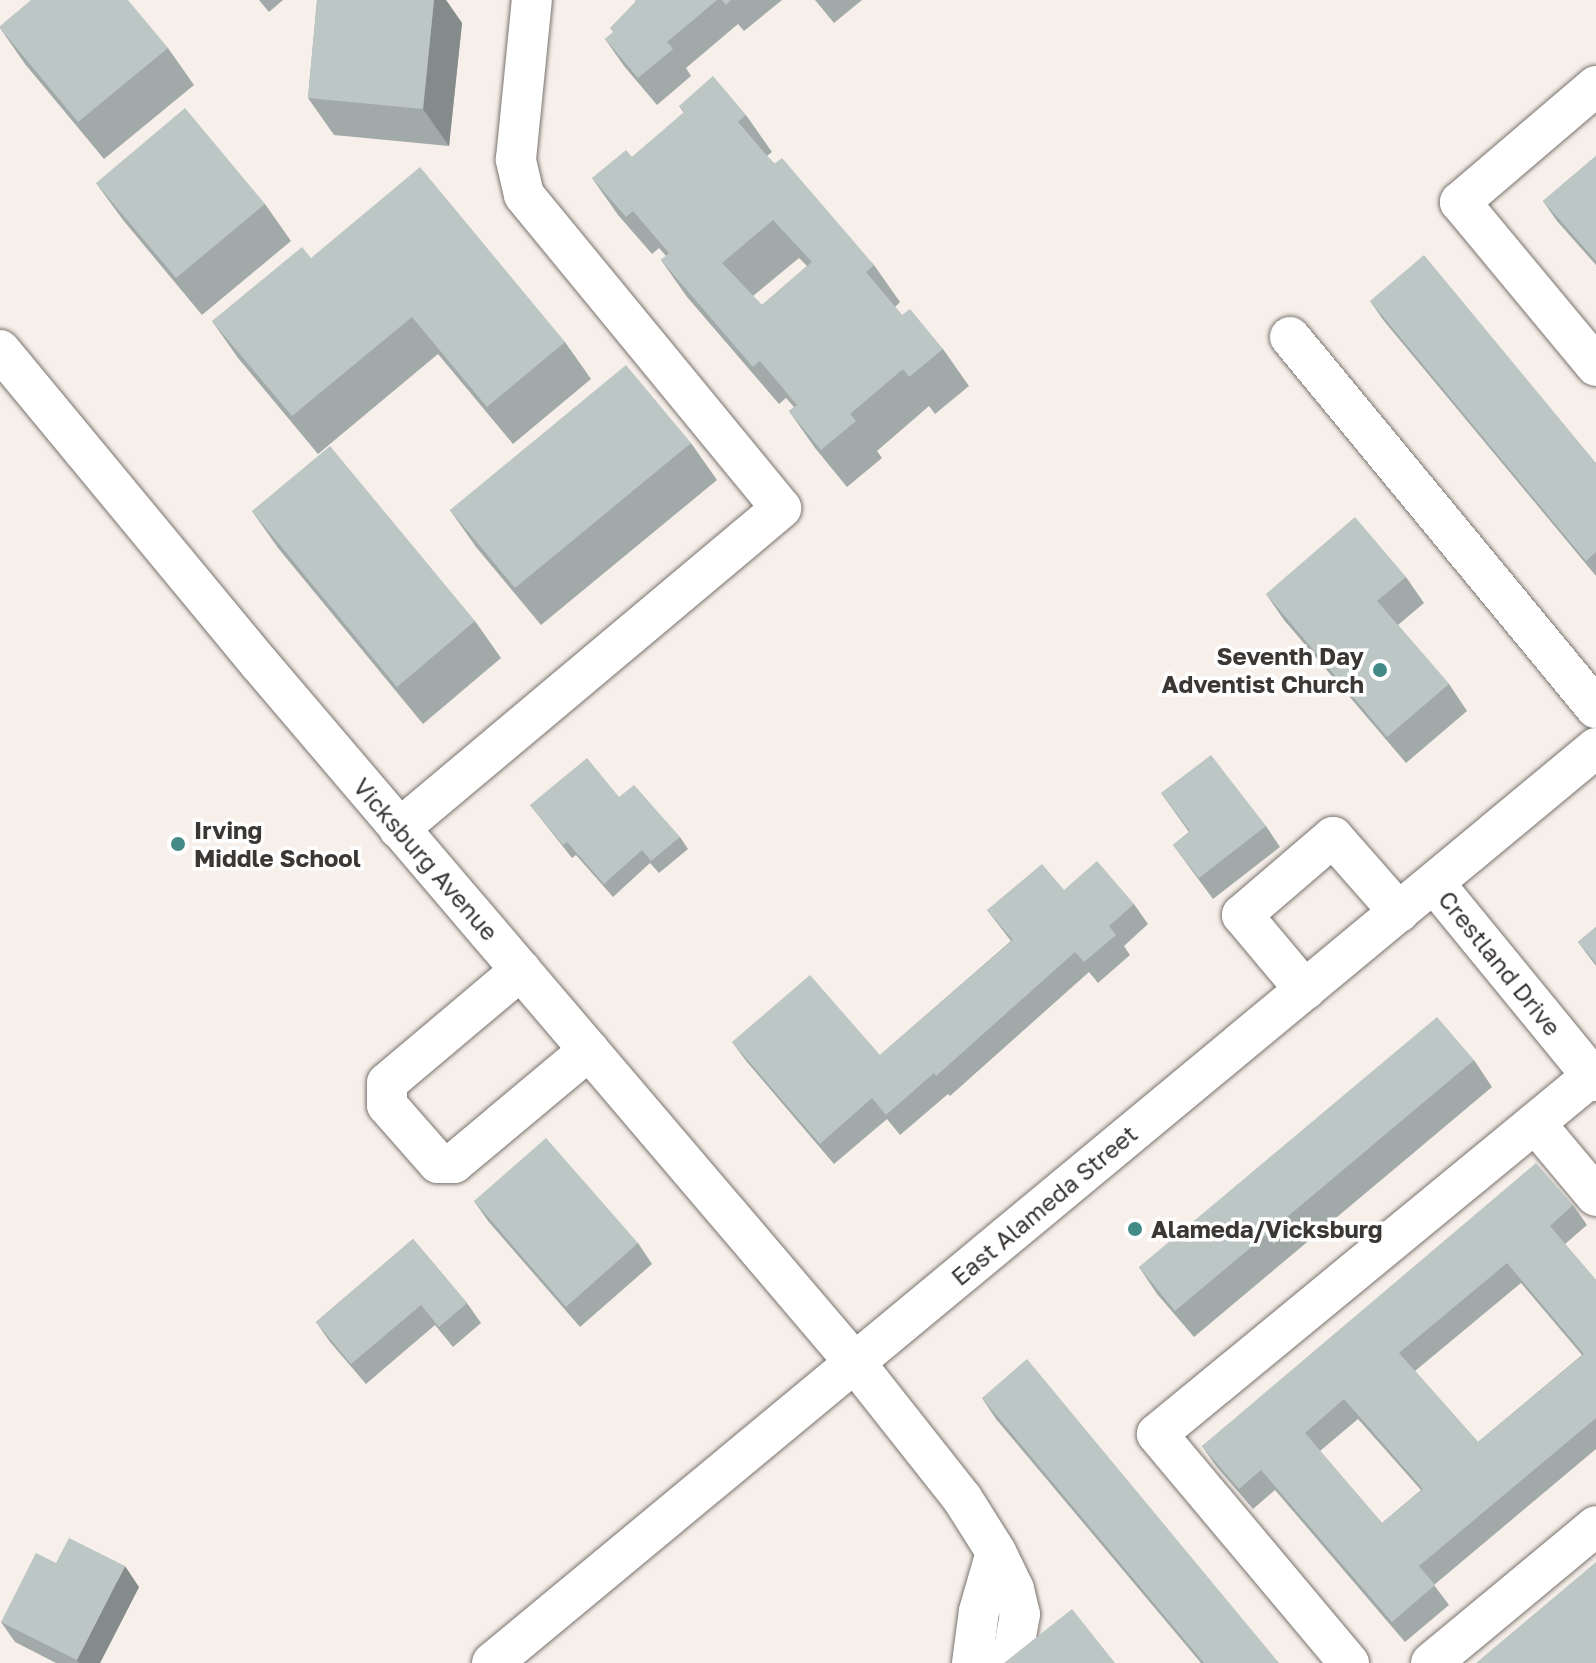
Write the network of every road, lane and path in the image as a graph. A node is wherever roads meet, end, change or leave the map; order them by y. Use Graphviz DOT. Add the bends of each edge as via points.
graph roads {
  1 [pos="532,0"];
  2 [pos="1596,86"];
  3 [pos="1290,337"];
  4 [pos="0,350"];
  5 [pos="1596,366"];
  6 [pos="1596,708"];
  7 [pos="1596,748"];
  8 [pos="399,829"];
  9 [pos="1434,883"];
  10 [pos="1399,912"];
  11 [pos="521,970"];
  12 [pos="1305,990"];
  13 [pos="589,1050"];
  14 [pos="1594,1078"];
  15 [pos="1535,1123"];
  16 [pos="1596,1196"];
  17 [pos="856,1364"];
  18 [pos="1596,1526"];
  19 [pos="996,1552"];
  20 [pos="492,1663"];
  21 [pos="972,1663"];
  22 [pos="1005,1663"];
  23 [pos="1349,1663"];
  24 [pos="1431,1663"];
  1 -- 8 [label="street" via="516,159 524,195 781,508"];
  2 -- 5 [label="street" via="1460,202"];
  3 -- 6 [label="street"];
  4 -- 8 [label="street, Vicksburg Avenue"];
  7 -- 9 [label="street, East Alameda Street"];
  8 -- 11 [label="street, Vicksburg Avenue"];
  9 -- 10 [label="street, East Alameda Street"];
  9 -- 14 [label="street, Crestland Drive"];
  10 -- 12 [label="street, East Alameda Street"];
  10 -- 12 [label="street" via="1333,837 1242,915"];
  11 -- 13 [label="street, Vicksburg Avenue"];
  11 -- 13 [label="street" via="387,1083 387,1105 438,1163 454,1163"];
  12 -- 17 [label="street, East Alameda Street"];
  13 -- 17 [label="street, Vicksburg Avenue"];
  14 -- 15 [label="street"];
  15 -- 16 [label="street"];
  15 -- 23 [label="street" via="1157,1434"];
  17 -- 19 [label="street, Vicksburg Avenue" via="962,1498"];
  17 -- 20 [label="street, East Alameda Street"];
  18 -- 24 [label="street"];
  19 -- 21 [label="street" via="979,1611"];
  19 -- 22 [label="street, Vicksburg Avenue" via="1020,1614 1014,1648"];
}
